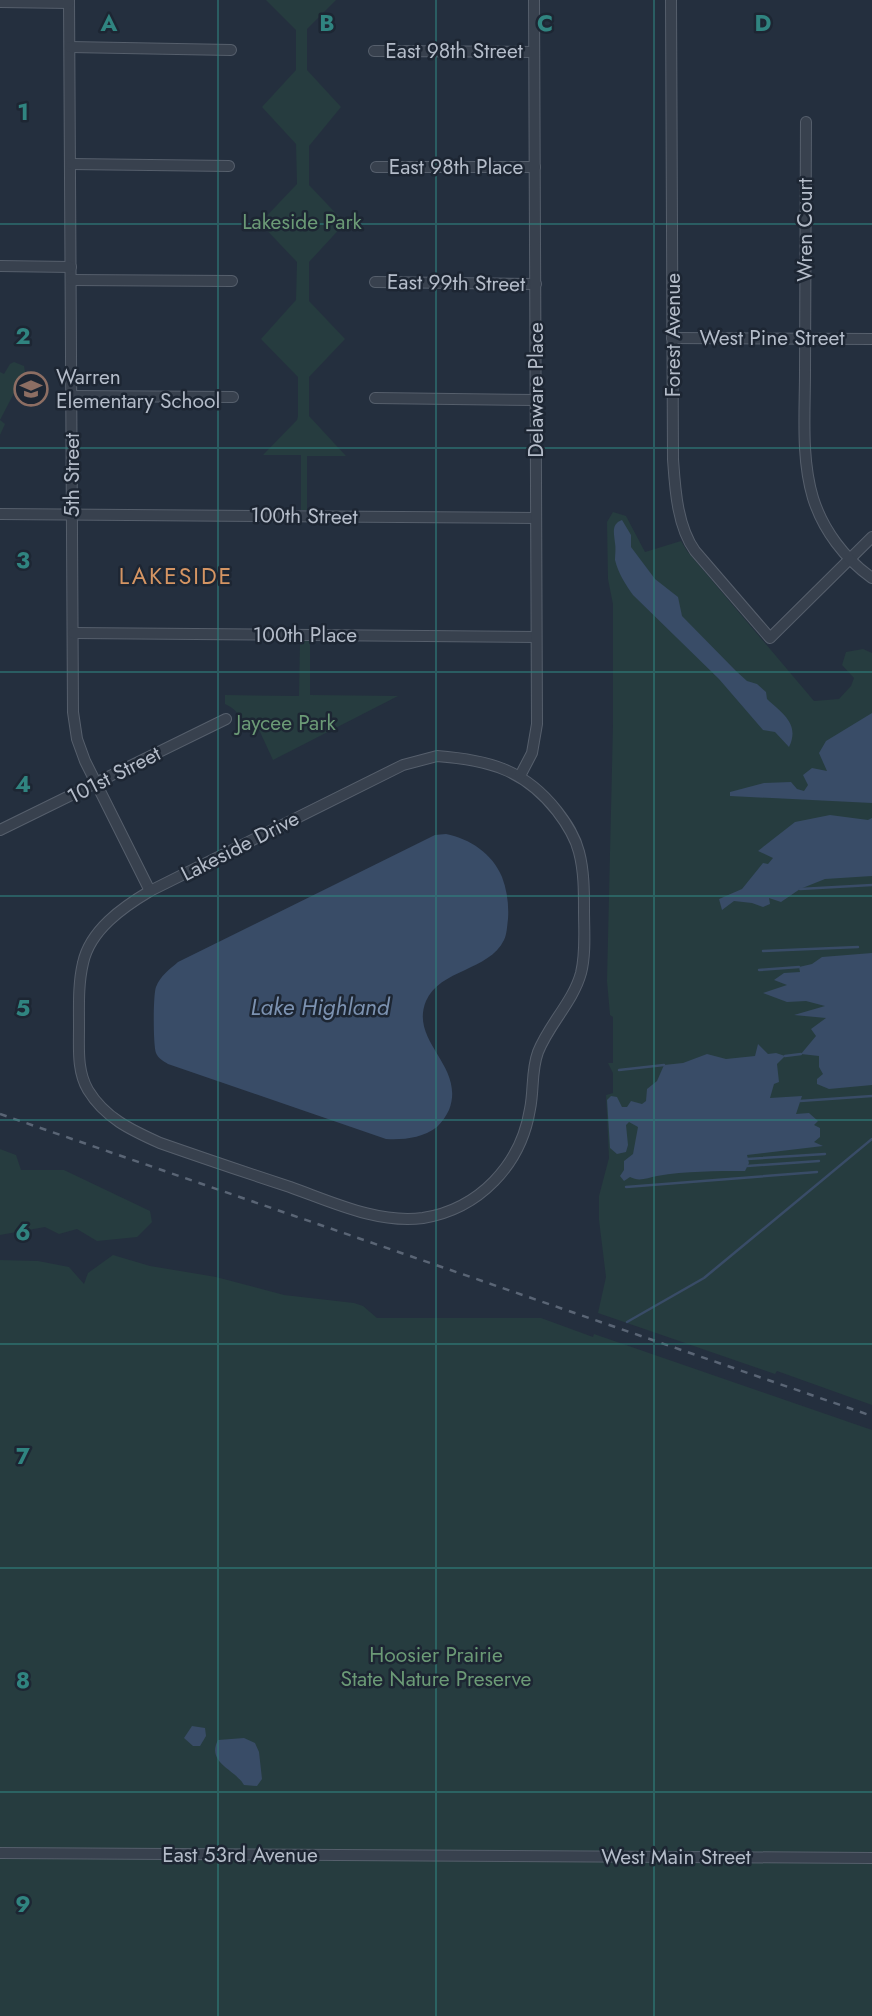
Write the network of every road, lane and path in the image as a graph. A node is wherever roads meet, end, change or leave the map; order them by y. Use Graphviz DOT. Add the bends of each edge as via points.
graph roads {
  1 [pos="534,0"];
  2 [pos="671,0"];
  3 [pos="69,1"];
  4 [pos="0,2"];
  5 [pos="69,47"];
  6 [pos="231,50"];
  7 [pos="374,51"];
  8 [pos="533,52"];
  9 [pos="806,122"];
  10 [pos="71,164"];
  11 [pos="229,166"];
  12 [pos="376,167"];
  13 [pos="535,167"];
  14 [pos="0,266"];
  15 [pos="71,267"];
  16 [pos="71,280"];
  17 [pos="232,281"];
  18 [pos="375,282"];
  19 [pos="536,284"];
  20 [pos="672,338"];
  21 [pos="805,338"];
  22 [pos="872,338"];
  23 [pos="71,396"];
  24 [pos="233,397"];
  25 [pos="375,398"];
  26 [pos="535,400"];
  27 [pos="72,513"];
  28 [pos="0,514"];
  29 [pos="536,518"];
  30 [pos="872,537"];
  31 [pos="850,559"];
  32 [pos="872,578"];
  33 [pos="73,633"];
  34 [pos="536,637"];
  35 [pos="226,719"];
  36 [pos="520,776"];
  37 [pos="96,784"];
  38 [pos="0,830"];
  39 [pos="150,891"];
  40 [pos="0,1853"];
  41 [pos="480,1856"];
  42 [pos="872,1858"];
  1 -- 8 [label="street, Delaware Place"];
  2 -- 20 [label="street, Forest Avenue"];
  3 -- 4 [label="street"];
  3 -- 5 [label="street, 5th Street"];
  5 -- 6 [label="street"];
  5 -- 10 [label="street, 5th Street"];
  7 -- 8 [label="street, East 98th Street"];
  8 -- 13 [label="street, Delaware Place"];
  9 -- 21 [label="street, Wren Court"];
  10 -- 11 [label="street"];
  10 -- 15 [label="street, 5th Street"];
  12 -- 13 [label="street, East 98th Place"];
  13 -- 19 [label="street, Delaware Place"];
  14 -- 15 [label="street"];
  15 -- 16 [label="street, 5th Street"];
  16 -- 17 [label="street"];
  16 -- 23 [label="street, 5th Street"];
  18 -- 19 [label="street, East 99th Street"];
  19 -- 26 [label="street, Delaware Place"];
  20 -- 21 [label="street, West Pine Street"];
  20 -- 31 [label="street, Forest Avenue" via="674,472 683,523 695,551 770,638"];
  21 -- 22 [label="street, West Pine Street"];
  21 -- 31 [label="street, Wren Court" via="808,478 829,533"];
  23 -- 24 [label="street"];
  23 -- 27 [label="street, 5th Street"];
  25 -- 26 [label="street"];
  26 -- 29 [label="street, Delaware Place"];
  27 -- 28 [label="street, 100th Street"];
  27 -- 29 [label="street, 100th Street"];
  27 -- 33 [label="street, 5th Street"];
  29 -- 34 [label="street, Delaware Place"];
  30 -- 31 [label="street"];
  31 -- 32 [label="street, Wren Court"];
  33 -- 34 [label="street, 100th Place"];
  33 -- 37 [label="street, 5th Street" via="77,739"];
  34 -- 36 [label="street, Delaware Place" via="537,724 532,753"];
  35 -- 37 [label="street, 101st Street"];
  36 -- 39 [label="street, Lakeside Drive" via="469,758 437,756 403,765"];
  36 -- 39 [label="street, Lakeside Drive" via="545,796 570,828 580,854 584,955 572,993 536,1059 528,1119 507,1168 464,1205 443,1213 390,1218 355,1210 160,1143 130,1130 99,1106 86,1088 79,1064 83,961 105,925"];
  37 -- 38 [label="street, 101st Street"];
  37 -- 39 [label="street, 5th Street"];
  40 -- 41 [label="street, East 53rd Avenue"];
  41 -- 42 [label="street, West Main Street"];
}
